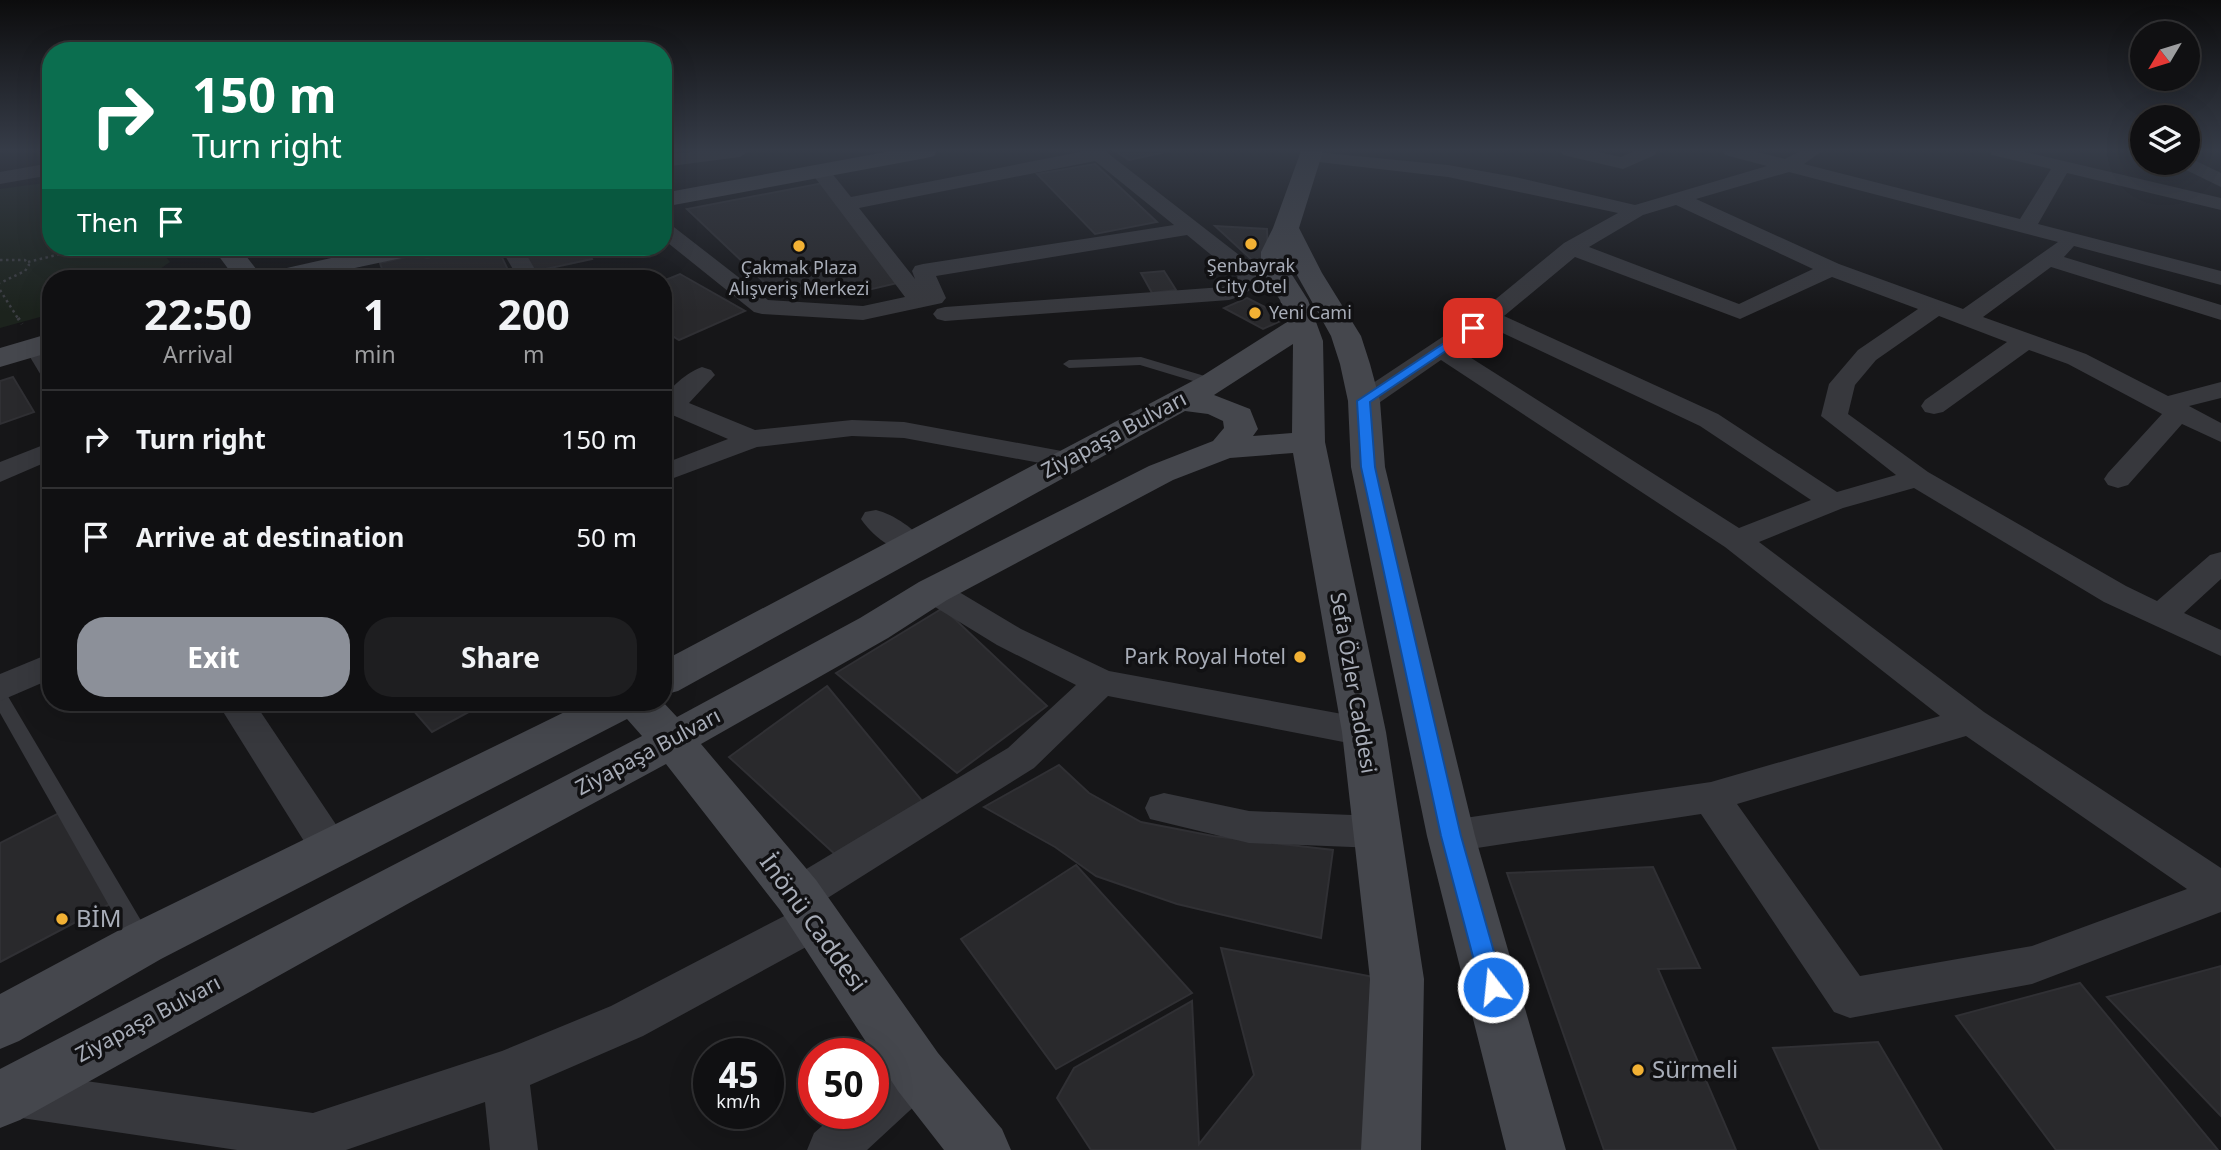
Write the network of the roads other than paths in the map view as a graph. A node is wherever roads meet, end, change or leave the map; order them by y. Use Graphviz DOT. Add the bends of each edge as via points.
graph roads {
  1 [pos="846,204"];
  2 [pos="1162,205"];
  3 [pos="1294,205"];
  4 [pos="1609,205"];
  5 [pos="1656,205"];
  6 [pos="1691,205"];
  7 [pos="1935,205"];
  8 [pos="2039,205"];
  9 [pos="1636,211"];
  10 [pos="1192,228"];
  11 [pos="1286,228"];
  12 [pos="2025,228"];
  13 [pos="672,235"];
  14 [pos="2073,240"];
  15 [pos="1572,248"];
  16 [pos="232,256"];
  17 [pos="374,256"];
  18 [pos="2048,259"];
  19 [pos="1831,269"];
  20 [pos="243,270"];
  21 [pos="308,270"];
  22 [pos="2221,278"];
  23 [pos="920,301"];
  24 [pos="1937,307"];
  25 [pos="2221,313"];
  26 [pos="945,314"];
  27 [pos="1488,317"];
  28 [pos="1966,318"];
  29 [pos="1303,325"];
  30 [pos="2026,340"];
  31 [pos="42,348"];
  32 [pos="1442,350"];
  33 [pos="0,358"];
  34 [pos="1069,364"];
  35 [pos="702,374"];
  36 [pos="1213,383"];
  37 [pos="2221,390"];
  38 [pos="1178,401"];
  39 [pos="1364,401"];
  40 [pos="1934,406"];
  41 [pos="2174,408"];
  42 [pos="2221,434"];
  43 [pos="752,439"];
  44 [pos="1308,442"];
  45 [pos="1225,448"];
  46 [pos="42,454"];
  47 [pos="1067,460"];
  48 [pos="672,470"];
  49 [pos="0,472"];
  50 [pos="1918,478"];
  51 [pos="2118,479"];
  52 [pos="1833,502"];
  53 [pos="876,519"];
  54 [pos="1736,540"];
  55 [pos="911,545"];
  56 [pos="2221,562"];
  57 [pos="933,591"];
  58 [pos="2160,616"];
  59 [pos="2221,645"];
  60 [pos="42,669"];
  61 [pos="672,675"];
  62 [pos="1101,682"];
  63 [pos="0,688"];
  64 [pos="0,698"];
  65 [pos="242,711"];
  66 [pos="605,711"];
  67 [pos="645,711"];
  68 [pos="1971,721"];
  69 [pos="1364,732"];
  70 [pos="672,740"];
  71 [pos="1711,797"];
  72 [pos="1164,808"];
  73 [pos="1377,832"];
  74 [pos="1451,836"];
  75 [pos="331,850"];
  76 [pos="2221,892"];
  77 [pos="806,908"];
  78 [pos="143,943"];
  79 [pos="0,1023"];
  80 [pos="918,1072"];
  81 [pos="505,1073"];
  82 [pos="6,1097"];
  83 [pos="889,1098"];
  84 [pos="855,1129"];
  85 [pos="514,1150"];
  86 [pos="831,1150"];
  87 [pos="981,1150"];
  88 [pos="1391,1150"];
  89 [pos="1536,1150"];
  1 -- 23 [label="street"];
  2 -- 10 [label="street"];
  3 -- 11 [label="main road, Sefa Özler Caddesi"];
  4 -- 9 [label="street"];
  5 -- 9 [label="street"];
  6 -- 19 [label="street"];
  7 -- 12 [label="street"];
  8 -- 12 [label="street"];
  9 -- 15 [label="street"];
  10 -- 23 [label="street" via="923,271 934,299"];
  10 -- 26 [label="street" via="1252,277 1229,293"];
  11 -- 29 [label="main road, Sefa Özler Caddesi" via="1274,251 1275,270"];
  11 -- 39 [label="main road" via="1346,336"];
  12 -- 14 [label="street"];
  13 -- 23 [label="street" via="762,307 863,313"];
  14 -- 18 [label="street"];
  14 -- 22 [label="street"];
  15 -- 19 [label="street" via="1740,312"];
  15 -- 27 [label="street"];
  16 -- 20 [label="main road"];
  17 -- 21 [label="main road"];
  18 -- 25 [label="street"];
  18 -- 28 [label="street"];
  19 -- 24 [label="street"];
  24 -- 28 [label="street"];
  24 -- 50 [label="street" via="1867,355 1842,384 1834,416"];
  27 -- 32 [label="street"];
  27 -- 52 [label="street" via="1709,420"];
  28 -- 30 [label="street"];
  29 -- 36 [label="main road, Ziyapaşa Bulvarı"];
  29 -- 44 [label="main road, Sefa Özler Caddesi" via="1308,341"];
  30 -- 40 [label="street"];
  30 -- 41 [label="street" via="2077,359"];
  31 -- 33 [label="main road"];
  32 -- 39 [label="street"];
  32 -- 54 [label="street"];
  34 -- 36 [label="lane" via="1142,361"];
  35 -- 43 [label="street" via="675,401 679,408"];
  36 -- 38 [label="main road, Ziyapaşa Bulvarı"];
  37 -- 41 [label="street"];
  38 -- 45 [label="main road" via="1215,405 1238,416 1241,429"];
  38 -- 47 [label="main road, Ziyapaşa Bulvarı"];
  39 -- 74 [label="main road" via="1368,467"];
  41 -- 42 [label="street"];
  41 -- 51 [label="street"];
  43 -- 47 [label="street" via="852,428 905,430"];
  43 -- 48 [label="street"];
  44 -- 45 [label="main road, Ziyapaşa Bulvarı"];
  44 -- 69 [label="main road, Sefa Özler Caddesi"];
  45 -- 57 [label="main road, Ziyapaşa Bulvarı" via="1161,473"];
  46 -- 49 [label="street"];
  47 -- 55 [label="main road, Ziyapaşa Bulvarı"];
  50 -- 52 [label="street"];
  50 -- 58 [label="street"];
  52 -- 54 [label="street"];
  53 -- 55 [label="street"];
  54 -- 68 [label="street"];
  55 -- 61 [label="main road, Ziyapaşa Bulvarı"];
  56 -- 58 [label="street"];
  57 -- 62 [label="street" via="1009,637"];
  57 -- 70 [label="main road, Ziyapaşa Bulvarı"];
  58 -- 59 [label="street"];
  60 -- 63 [label="street"];
  62 -- 69 [label="street"];
  62 -- 77 [label="street" via="1021,758"];
  64 -- 78 [label="lane"];
  65 -- 75 [label="street"];
  66 -- 75 [label="main road"];
  67 -- 70 [label="main road, İnönü Caddesi"];
  68 -- 71 [label="street"];
  68 -- 76 [label="street"];
  69 -- 73 [label="main road, Sefa Özler Caddesi"];
  70 -- 77 [label="main road, İnönü Caddesi"];
  70 -- 82 [label="main road, Ziyapaşa Bulvarı"];
  71 -- 74 [label="street"];
  71 -- 76 [label="street" via="1850,998 2032,965"];
  72 -- 73 [label="street" via="1249,827"];
  73 -- 88 [label="main road, Sefa Özler Caddesi" via="1396,979"];
  74 -- 89 [label="main road"];
  75 -- 78 [label="main road"];
  77 -- 80 [label="main road, İnönü Caddesi"];
  77 -- 81 [label="street" via="627,1021"];
  78 -- 79 [label="main road"];
  80 -- 83 [label="street"];
  80 -- 87 [label="main road, İnönü Caddesi"];
  81 -- 82 [label="street" via="313,1137"];
  81 -- 85 [label="street"];
  84 -- 86 [label="street"];
}
